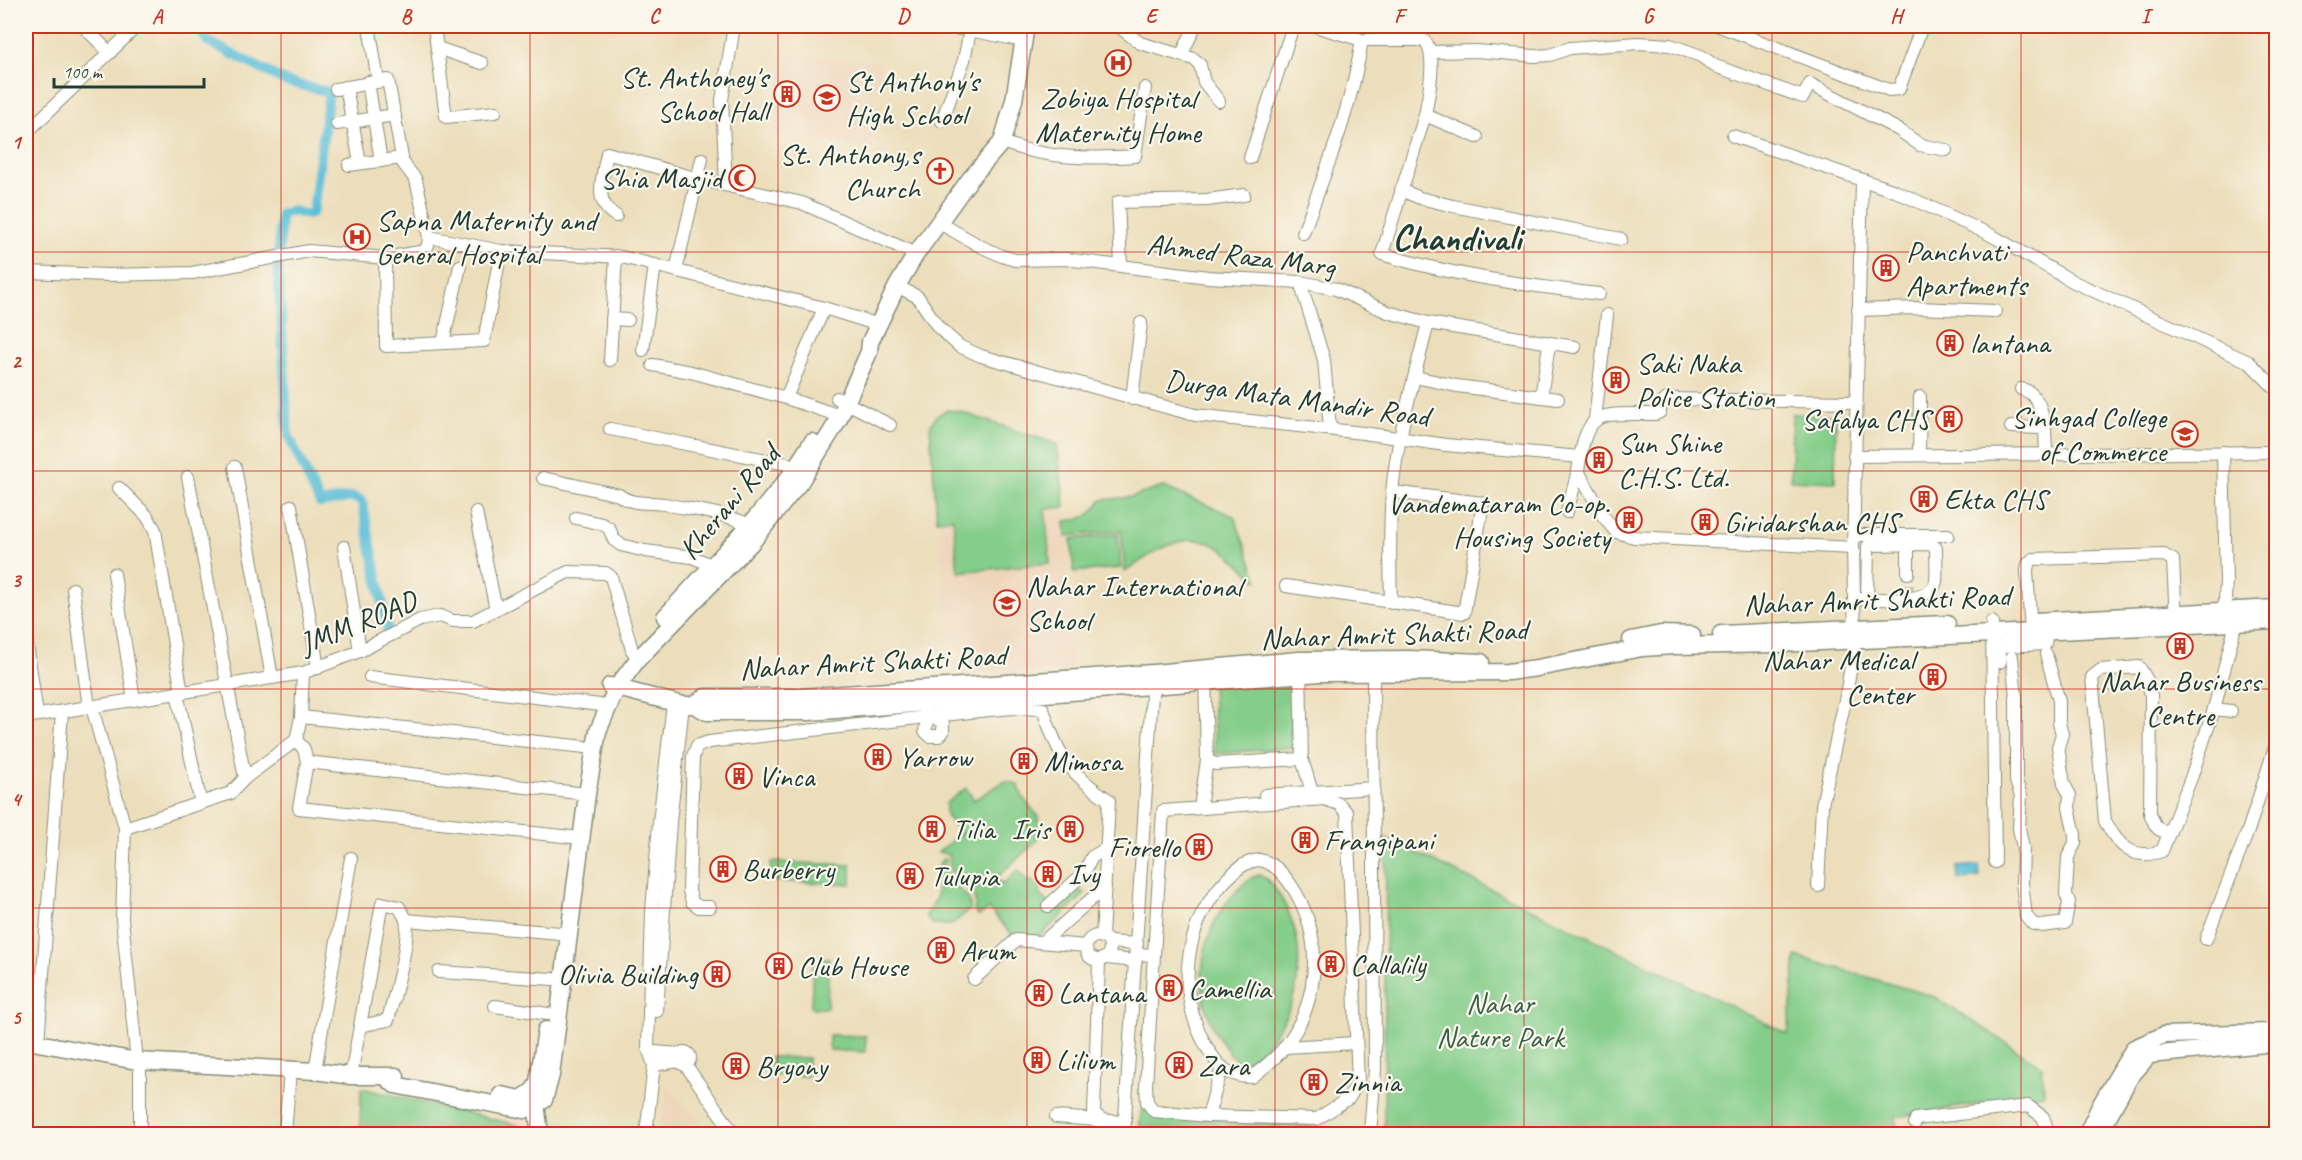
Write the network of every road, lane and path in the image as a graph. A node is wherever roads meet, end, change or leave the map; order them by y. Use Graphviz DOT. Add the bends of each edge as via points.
graph roads {
  1 [pos="82,26"];
  2 [pos="137,26"];
  3 [pos="369,26"];
  4 [pos="434,26"];
  5 [pos="734,26"];
  6 [pos="936,26"];
  7 [pos="1118,26"];
  8 [pos="1195,26"];
  9 [pos="1293,26"];
  10 [pos="1315,26"];
  11 [pos="1409,26"];
  12 [pos="1719,26"];
  13 [pos="1922,26"];
  14 [pos="970,28"];
  15 [pos="1025,33"];
  16 [pos="1410,39"];
  17 [pos="1362,40"];
  18 [pos="437,48"];
  19 [pos="1431,52"];
  20 [pos="110,53"];
  21 [pos="1182,54"];
  22 [pos="482,63"];
  23 [pos="373,82"];
  24 [pos="1145,88"];
  25 [pos="1219,101"];
  26 [pos="495,112"];
  27 [pos="395,115"];
  28 [pos="1425,116"];
  29 [pos="374,118"];
  30 [pos="353,121"];
  31 [pos="942,122"];
  32 [pos="337,124"];
  33 [pos="26,133"];
  34 [pos="1733,136"];
  35 [pos="1477,137"];
  36 [pos="1002,142"];
  37 [pos="1946,150"];
  38 [pos="402,158"];
  39 [pos="1250,158"];
  40 [pos="702,159"];
  41 [pos="381,160"];
  42 [pos="698,178"];
  43 [pos="1862,180"];
  44 [pos="726,185"];
  45 [pos="1401,190"];
  46 [pos="1244,195"];
  47 [pos="616,216"];
  48 [pos="938,222"];
  49 [pos="1303,233"];
  50 [pos="429,237"];
  51 [pos="1621,239"];
  52 [pos="501,251"];
  53 [pos="916,254"];
  54 [pos="385,258"];
  55 [pos="611,261"];
  56 [pos="637,265"];
  57 [pos="655,265"];
  58 [pos="460,266"];
  59 [pos="1120,266"];
  60 [pos="676,270"];
  61 [pos="26,273"];
  62 [pos="1300,282"];
  63 [pos="897,286"];
  64 [pos="1599,294"];
  65 [pos="824,308"];
  66 [pos="1858,310"];
  67 [pos="1995,310"];
  68 [pos="1607,315"];
  69 [pos="612,319"];
  70 [pos="628,320"];
  71 [pos="1141,323"];
  72 [pos="1428,323"];
  73 [pos="879,325"];
  74 [pos="443,343"];
  75 [pos="1549,345"];
  76 [pos="1575,348"];
  77 [pos="643,350"];
  78 [pos="610,360"];
  79 [pos="653,365"];
  80 [pos="1415,377"];
  81 [pos="2021,389"];
  82 [pos="2277,389"];
  83 [pos="1541,397"];
  84 [pos="1920,397"];
  85 [pos="786,398"];
  86 [pos="1132,399"];
  87 [pos="1558,399"];
  88 [pos="1855,402"];
  89 [pos="839,407"];
  90 [pos="1594,419"];
  91 [pos="890,425"];
  92 [pos="2011,427"];
  93 [pos="2045,428"];
  94 [pos="610,429"];
  95 [pos="1330,429"];
  96 [pos="1400,438"];
  97 [pos="2223,452"];
  98 [pos="2277,453"];
  99 [pos="2046,454"];
  100 [pos="1919,455"];
  101 [pos="1854,456"];
  102 [pos="1580,457"];
  103 [pos="797,466"];
  104 [pos="235,467"];
  105 [pos="1578,471"];
  106 [pos="188,477"];
  107 [pos="543,478"];
  108 [pos="119,488"];
  109 [pos="1392,492"];
  110 [pos="291,507"];
  111 [pos="476,512"];
  112 [pos="1567,512"];
  113 [pos="576,518"];
  114 [pos="755,528"];
  115 [pos="1854,534"];
  116 [pos="1948,535"];
  117 [pos="1908,540"];
  118 [pos="344,548"];
  119 [pos="1853,548"];
  120 [pos="719,568"];
  121 [pos="1908,573"];
  122 [pos="114,574"];
  123 [pos="1286,586"];
  124 [pos="73,589"];
  125 [pos="1861,598"];
  126 [pos="1391,603"];
  127 [pos="2277,608"];
  128 [pos="496,610"];
  129 [pos="2229,617"];
  130 [pos="2176,620"];
  131 [pos="2277,621"];
  132 [pos="1992,628"];
  133 [pos="2036,628"];
  134 [pos="1855,634"];
  135 [pos="26,637"];
  136 [pos="360,651"];
  137 [pos="635,654"];
  138 [pos="2046,654"];
  139 [pos="2012,657"];
  140 [pos="1300,667"];
  141 [pos="1373,667"];
  142 [pos="318,668"];
  143 [pos="303,673"];
  144 [pos="1993,675"];
  145 [pos="1205,676"];
  146 [pos="370,677"];
  147 [pos="272,678"];
  148 [pos="1153,680"];
  149 [pos="227,685"];
  150 [pos="613,687"];
  151 [pos="179,693"];
  152 [pos="134,700"];
  153 [pos="683,704"];
  154 [pos="600,705"];
  155 [pos="91,707"];
  156 [pos="929,709"];
  157 [pos="2214,709"];
  158 [pos="2231,711"];
  159 [pos="62,712"];
  160 [pos="31,716"];
  161 [pos="301,717"];
  162 [pos="296,740"];
  163 [pos="2277,744"];
  164 [pos="585,747"];
  165 [pos="1302,759"];
  166 [pos="1207,760"];
  167 [pos="307,762"];
  168 [pos="2015,766"];
  169 [pos="1994,768"];
  170 [pos="245,778"];
  171 [pos="2016,781"];
  172 [pos="1994,782"];
  173 [pos="1374,788"];
  174 [pos="1312,792"];
  175 [pos="583,793"];
  176 [pos="1202,801"];
  177 [pos="201,804"];
  178 [pos="1158,804"];
  179 [pos="125,828"];
  180 [pos="666,830"];
  181 [pos="691,830"];
  182 [pos="2170,832"];
  183 [pos="572,837"];
  184 [pos="1107,848"];
  185 [pos="351,858"];
  186 [pos="1995,862"];
  187 [pos="1818,886"];
  188 [pos="1105,887"];
  189 [pos="1048,906"];
  190 [pos="710,907"];
  191 [pos="406,920"];
  192 [pos="560,933"];
  193 [pos="1105,939"];
  194 [pos="2206,939"];
  195 [pos="1044,941"];
  196 [pos="1086,946"];
  197 [pos="1137,953"];
  198 [pos="1154,955"];
  199 [pos="1375,956"];
  200 [pos="1353,958"];
  201 [pos="1102,959"];
  202 [pos="439,972"];
  203 [pos="553,979"];
  204 [pos="974,979"];
  205 [pos="495,1006"];
  206 [pos="548,1014"];
  207 [pos="360,1026"];
  208 [pos="2277,1030"];
  209 [pos="32,1041"];
  210 [pos="1356,1043"];
  211 [pos="2277,1043"];
  212 [pos="2161,1046"];
  213 [pos="1285,1047"];
  214 [pos="654,1058"];
  215 [pos="137,1061"];
  216 [pos="1222,1067"];
  217 [pos="290,1070"];
  218 [pos="315,1071"];
  219 [pos="351,1076"];
  220 [pos="529,1101"];
  221 [pos="1056,1116"];
  222 [pos="1208,1116"];
  223 [pos="1102,1120"];
  224 [pos="1915,1123"];
  225 [pos="1125,1128"];
  226 [pos="140,1134"];
  227 [pos="285,1134"];
  228 [pos="530,1134"];
  229 [pos="540,1134"];
  230 [pos="646,1134"];
  231 [pos="734,1134"];
  232 [pos="1101,1134"];
  233 [pos="1370,1134"];
  234 [pos="2049,1134"];
  235 [pos="2087,1134"];
  236 [pos="2098,1134"];
  1 -- 20 [label="street"];
  2 -- 20 [label="street"];
  3 -- 23 [label="street"];
  4 -- 18 [label="street"];
  5 -- 44 [label="street" via="722,100"];
  6 -- 14 [label="street"];
  7 -- 21 [label="street" via="1140,43"];
  8 -- 21 [label="street"];
  9 -- 39 [label="street"];
  10 -- 17 [label="street"];
  11 -- 16 [label="street"];
  12 -- 13 [label="street" via="1889,90 1899,89"];
  14 -- 15 [label="street"];
  14 -- 31 [label="street" via="964,60"];
  15 -- 36 [label="street, Kherani Road" via="1014,100"];
  16 -- 17 [label="street"];
  16 -- 19 [label="street" via="1423,40"];
  17 -- 49 [label="street" via="1346,116"];
  18 -- 22 [label="street"];
  18 -- 26 [label="street" via="446,117"];
  19 -- 28 [label="street"];
  19 -- 37 [label="street" via="1535,56 1570,48 1670,45 1701,56 1715,66 1803,97 1810,84 1899,129 1920,145"];
  20 -- 33 [label="street"];
  21 -- 25 [label="street" via="1200,65 1204,82"];
  23 -- 27 [label="street" via="388,80"];
  23 -- 29 [label="street"];
  23 -- 30 [label="street" via="341,88"];
  24 -- 36 [label="street" via="1135,156 1067,157"];
  27 -- 29 [label="street"];
  27 -- 38 [label="street"];
  28 -- 35 [label="street"];
  28 -- 45 [label="street"];
  29 -- 30 [label="street"];
  29 -- 41 [label="street"];
  30 -- 32 [label="street"];
  30 -- 41 [label="street" via="354,164"];
  34 -- 43 [label="street"];
  36 -- 48 [label="street, Kherani Road"];
  38 -- 41 [label="street"];
  38 -- 50 [label="street" via="416,180"];
  40 -- 42 [label="street"];
  42 -- 44 [label="street"];
  42 -- 47 [label="street" via="607,153 600,199 605,210"];
  42 -- 60 [label="street"];
  43 -- 66 [label="street"];
  43 -- 82 [label="street" via="1989,234 2074,282 2249,362"];
  44 -- 53 [label="street" via="802,203"];
  45 -- 51 [label="street" via="1453,206"];
  45 -- 64 [label="street" via="1382,254 1424,267"];
  46 -- 59 [label="street" via="1179,202 1118,202"];
  48 -- 53 [label="street, Kherani Road"];
  48 -- 59 [label="street, Ahmed Raza Marg" via="1015,260 1065,259"];
  50 -- 52 [label="street"];
  50 -- 54 [label="street" via="425,251"];
  52 -- 55 [label="street"];
  52 -- 74 [label="street" via="484,341"];
  53 -- 63 [label="street, Kherani Road"];
  54 -- 61 [label="street" via="309,251 192,273"];
  54 -- 74 [label="street" via="386,346"];
  55 -- 56 [label="street"];
  55 -- 57 [label="street"];
  55 -- 69 [label="street"];
  57 -- 60 [label="street"];
  57 -- 77 [label="street"];
  58 -- 74 [label="street"];
  59 -- 62 [label="street, Ahmed Raza Marg" via="1208,277"];
  60 -- 65 [label="street"];
  62 -- 72 [label="street, Ahmed Raza Marg" via="1333,288 1388,312"];
  62 -- 95 [label="street" via="1324,360"];
  63 -- 73 [label="street, Kherani Road"];
  63 -- 86 [label="street, Durga Mata Mandir Road" via="918,297 938,327 959,346 981,356"];
  65 -- 73 [label="street"];
  65 -- 85 [label="street"];
  66 -- 67 [label="street"];
  66 -- 88 [label="street"];
  68 -- 90 [label="street"];
  69 -- 70 [label="street"];
  69 -- 78 [label="street"];
  71 -- 86 [label="street"];
  72 -- 75 [label="street, Ahmed Raza Marg"];
  72 -- 80 [label="street"];
  73 -- 89 [label="street, Kherani Road" via="870,342 861,345"];
  75 -- 76 [label="street, Ahmed Raza Marg"];
  75 -- 83 [label="street"];
  79 -- 85 [label="street"];
  80 -- 83 [label="street"];
  80 -- 96 [label="street"];
  81 -- 93 [label="street" via="2037,401"];
  83 -- 87 [label="street"];
  84 -- 100 [label="street"];
  85 -- 89 [label="street"];
  86 -- 95 [label="street, Durga Mata Mandir Road" via="1195,415"];
  88 -- 90 [label="street" via="1667,399 1656,414 1605,415"];
  88 -- 101 [label="street"];
  89 -- 91 [label="street"];
  89 -- 103 [label="street, Kherani Road"];
  89 -- 114 [label="street, Kherani Road" via="801,482"];
  90 -- 102 [label="street"];
  92 -- 93 [label="street"];
  93 -- 99 [label="street"];
  94 -- 103 [label="street"];
  95 -- 96 [label="street, Durga Mata Mandir Road"];
  96 -- 102 [label="street, Durga Mata Mandir Road"];
  96 -- 109 [label="street"];
  97 -- 98 [label="street"];
  97 -- 99 [label="street"];
  97 -- 129 [label="street"];
  99 -- 100 [label="street"];
  100 -- 101 [label="street"];
  101 -- 115 [label="street"];
  102 -- 105 [label="street"];
  103 -- 114 [label="street, Kherani Road"];
  104 -- 147 [label="street"];
  105 -- 112 [label="street"];
  105 -- 119 [label="street" via="1616,532 1634,537"];
  106 -- 149 [label="street"];
  107 -- 114 [label="street" via="619,495 625,500 732,519"];
  108 -- 151 [label="street" via="147,516 155,530"];
  109 -- 126 [label="street"];
  109 -- 126 [label="street" via="1483,503 1464,613"];
  110 -- 142 [label="street"];
  111 -- 128 [label="street"];
  113 -- 120 [label="street" via="609,528 614,540 621,544 692,557"];
  114 -- 120 [label="street, Kherani Road"];
  115 -- 117 [label="street"];
  115 -- 119 [label="street"];
  116 -- 117 [label="street"];
  117 -- 121 [label="street"];
  117 -- 125 [label="street" via="1868,546"];
  117 -- 125 [label="street" via="1936,548 1933,588 1918,599"];
  118 -- 136 [label="street"];
  119 -- 125 [label="street"];
  120 -- 137 [label="street, Kherani Road"];
  122 -- 152 [label="street"];
  123 -- 126 [label="street"];
  124 -- 155 [label="street"];
  125 -- 134 [label="street"];
  127 -- 129 [label="street, Nahar Amrit Shakti Road"];
  128 -- 136 [label="street, JMM ROAD" via="473,621 440,616 420,620"];
  128 -- 137 [label="street, JMM ROAD" via="568,572 606,573 616,589"];
  129 -- 130 [label="street, Nahar Amrit Shakti Road"];
  129 -- 131 [label="street, Nahar Amrit Shakti Road"];
  129 -- 157 [label="street"];
  130 -- 133 [label="street, Nahar Amrit Shakti Road"];
  130 -- 133 [label="street" via="2169,557 2033,559 2027,571"];
  132 -- 133 [label="street, Nahar Amrit Shakti Road"];
  132 -- 134 [label="street, Nahar Amrit Shakti Road"];
  132 -- 144 [label="street"];
  133 -- 144 [label="street" via="2045,644 2003,646 1998,675"];
  134 -- 141 [label="street, Nahar Amrit Shakti Road" via="1642,643 1537,669 1508,672"];
  134 -- 187 [label="street" via="1822,805"];
  135 -- 160 [label="street"];
  136 -- 142 [label="street, JMM ROAD"];
  137 -- 150 [label="street, Kherani Road"];
  138 -- 171 [label="street" via="2059,700 2062,734 2058,747 2075,835 2068,857 2069,902 2065,923 2042,926 2025,916 2019,828 2021,796"];
  139 -- 168 [label="street"];
  140 -- 141 [label="street, Nahar Amrit Shakti Road"];
  140 -- 145 [label="street, Nahar Amrit Shakti Road"];
  140 -- 165 [label="street"];
  141 -- 173 [label="street"];
  142 -- 143 [label="street, JMM ROAD"];
  143 -- 147 [label="street, JMM ROAD"];
  143 -- 161 [label="street"];
  144 -- 169 [label="street"];
  145 -- 148 [label="street, Nahar Amrit Shakti Road"];
  145 -- 166 [label="street"];
  146 -- 154 [label="street"];
  147 -- 149 [label="street, JMM ROAD"];
  148 -- 156 [label="street, Nahar Amrit Shakti Road"];
  148 -- 156 [label="street, Nahar Amrit Shakti Road" via="1044,698"];
  148 -- 197 [label="street"];
  149 -- 151 [label="street, JMM ROAD"];
  149 -- 170 [label="street"];
  150 -- 153 [label="street"];
  150 -- 154 [label="street"];
  150 -- 175 [label="street"];
  151 -- 152 [label="street, JMM ROAD"];
  151 -- 177 [label="street"];
  152 -- 155 [label="street, JMM ROAD"];
  153 -- 156 [label="street, Nahar Amrit Shakti Road" via="705,697 799,697"];
  153 -- 180 [label="street"];
  154 -- 164 [label="street"];
  155 -- 159 [label="street, JMM ROAD"];
  155 -- 179 [label="street"];
  156 -- 181 [label="street" via="697,746 693,756"];
  156 -- 184 [label="street" via="1043,708 1066,763 1085,784 1109,800"];
  157 -- 158 [label="street"];
  157 -- 182 [label="street"];
  159 -- 160 [label="street, JMM ROAD"];
  159 -- 209 [label="street"];
  161 -- 162 [label="street"];
  161 -- 164 [label="street"];
  162 -- 167 [label="street" via="304,749"];
  162 -- 170 [label="street"];
  163 -- 194 [label="street"];
  164 -- 175 [label="street"];
  165 -- 166 [label="street" via="1215,764"];
  165 -- 174 [label="street"];
  166 -- 176 [label="street"];
  167 -- 175 [label="street"];
  167 -- 183 [label="street" via="299,808"];
  168 -- 169 [label="street"];
  168 -- 171 [label="street"];
  169 -- 172 [label="street"];
  170 -- 177 [label="street" via="231,793"];
  171 -- 172 [label="street"];
  172 -- 186 [label="street"];
  173 -- 174 [label="street"];
  173 -- 199 [label="street"];
  174 -- 176 [label="street"];
  175 -- 183 [label="street"];
  175 -- 220 [label="street" via="551,1075 544,1100"];
  176 -- 178 [label="street"];
  177 -- 179 [label="street"];
  179 -- 215 [label="street" via="122,919"];
  180 -- 181 [label="street"];
  180 -- 214 [label="street" via="652,1027"];
  181 -- 190 [label="street" via="689,891 692,902"];
  182 -- 182 [label="street" via="2162,851 2137,855 2115,841 2105,821 2092,677 2101,670 2139,668 2147,680 2151,695 2150,813 2156,828"];
  183 -- 192 [label="street"];
  184 -- 188 [label="street"];
  184 -- 189 [label="street" via="1092,857 1084,873"];
  185 -- 218 [label="street"];
  188 -- 193 [label="street"];
  188 -- 195 [label="street"];
  191 -- 192 [label="street"];
  191 -- 207 [label="street" via="396,991 387,1020"];
  191 -- 207 [label="street" via="399,908 382,903"];
  192 -- 203 [label="street"];
  193 -- 196 [label="street" via="1091,939"];
  193 -- 197 [label="street"];
  193 -- 201 [label="street" via="1110,952"];
  195 -- 196 [label="street"];
  195 -- 204 [label="street" via="1016,940"];
  196 -- 201 [label="street" via="1089,956"];
  197 -- 198 [label="street"];
  197 -- 201 [label="street"];
  197 -- 225 [label="street"];
  198 -- 200 [label="street" via="1163,811 1324,799 1339,804 1347,813"];
  198 -- 222 [label="street" via="1147,1102 1154,1111"];
  199 -- 200 [label="street"];
  199 -- 233 [label="street" via="1376,1069"];
  200 -- 210 [label="street"];
  201 -- 223 [label="street" via="1094,1113"];
  202 -- 203 [label="street"];
  203 -- 206 [label="street"];
  205 -- 206 [label="street"];
  206 -- 220 [label="street" via="539,1073"];
  207 -- 219 [label="street"];
  208 -- 212 [label="street" via="2164,1035"];
  209 -- 215 [label="street"];
  210 -- 213 [label="street"];
  210 -- 222 [label="street" via="1358,1082 1349,1098 1317,1119"];
  211 -- 212 [label="street"];
  212 -- 235 [label="street" via="2134,1048"];
  212 -- 236 [label="street" via="2130,1077"];
  213 -- 216 [label="street" via="1252,1077 1238,1077"];
  213 -- 216 [label="street" via="1310,997 1314,978 1313,939 1301,902 1279,870 1269,862 1248,861 1206,905 1191,940 1188,960 1193,1017"];
  214 -- 230 [label="street"];
  214 -- 231 [label="street" via="681,1060"];
  215 -- 217 [label="street"];
  215 -- 226 [label="street"];
  216 -- 222 [label="street"];
  217 -- 218 [label="street"];
  217 -- 227 [label="street"];
  218 -- 219 [label="street"];
  219 -- 220 [label="street" via="398,1076"];
  220 -- 228 [label="street"];
  220 -- 229 [label="street"];
  221 -- 223 [label="street"];
  223 -- 225 [label="street"];
  223 -- 232 [label="street"];
  224 -- 234 [label="street" via="1916,1119 2028,1106 2043,1117"];
}
